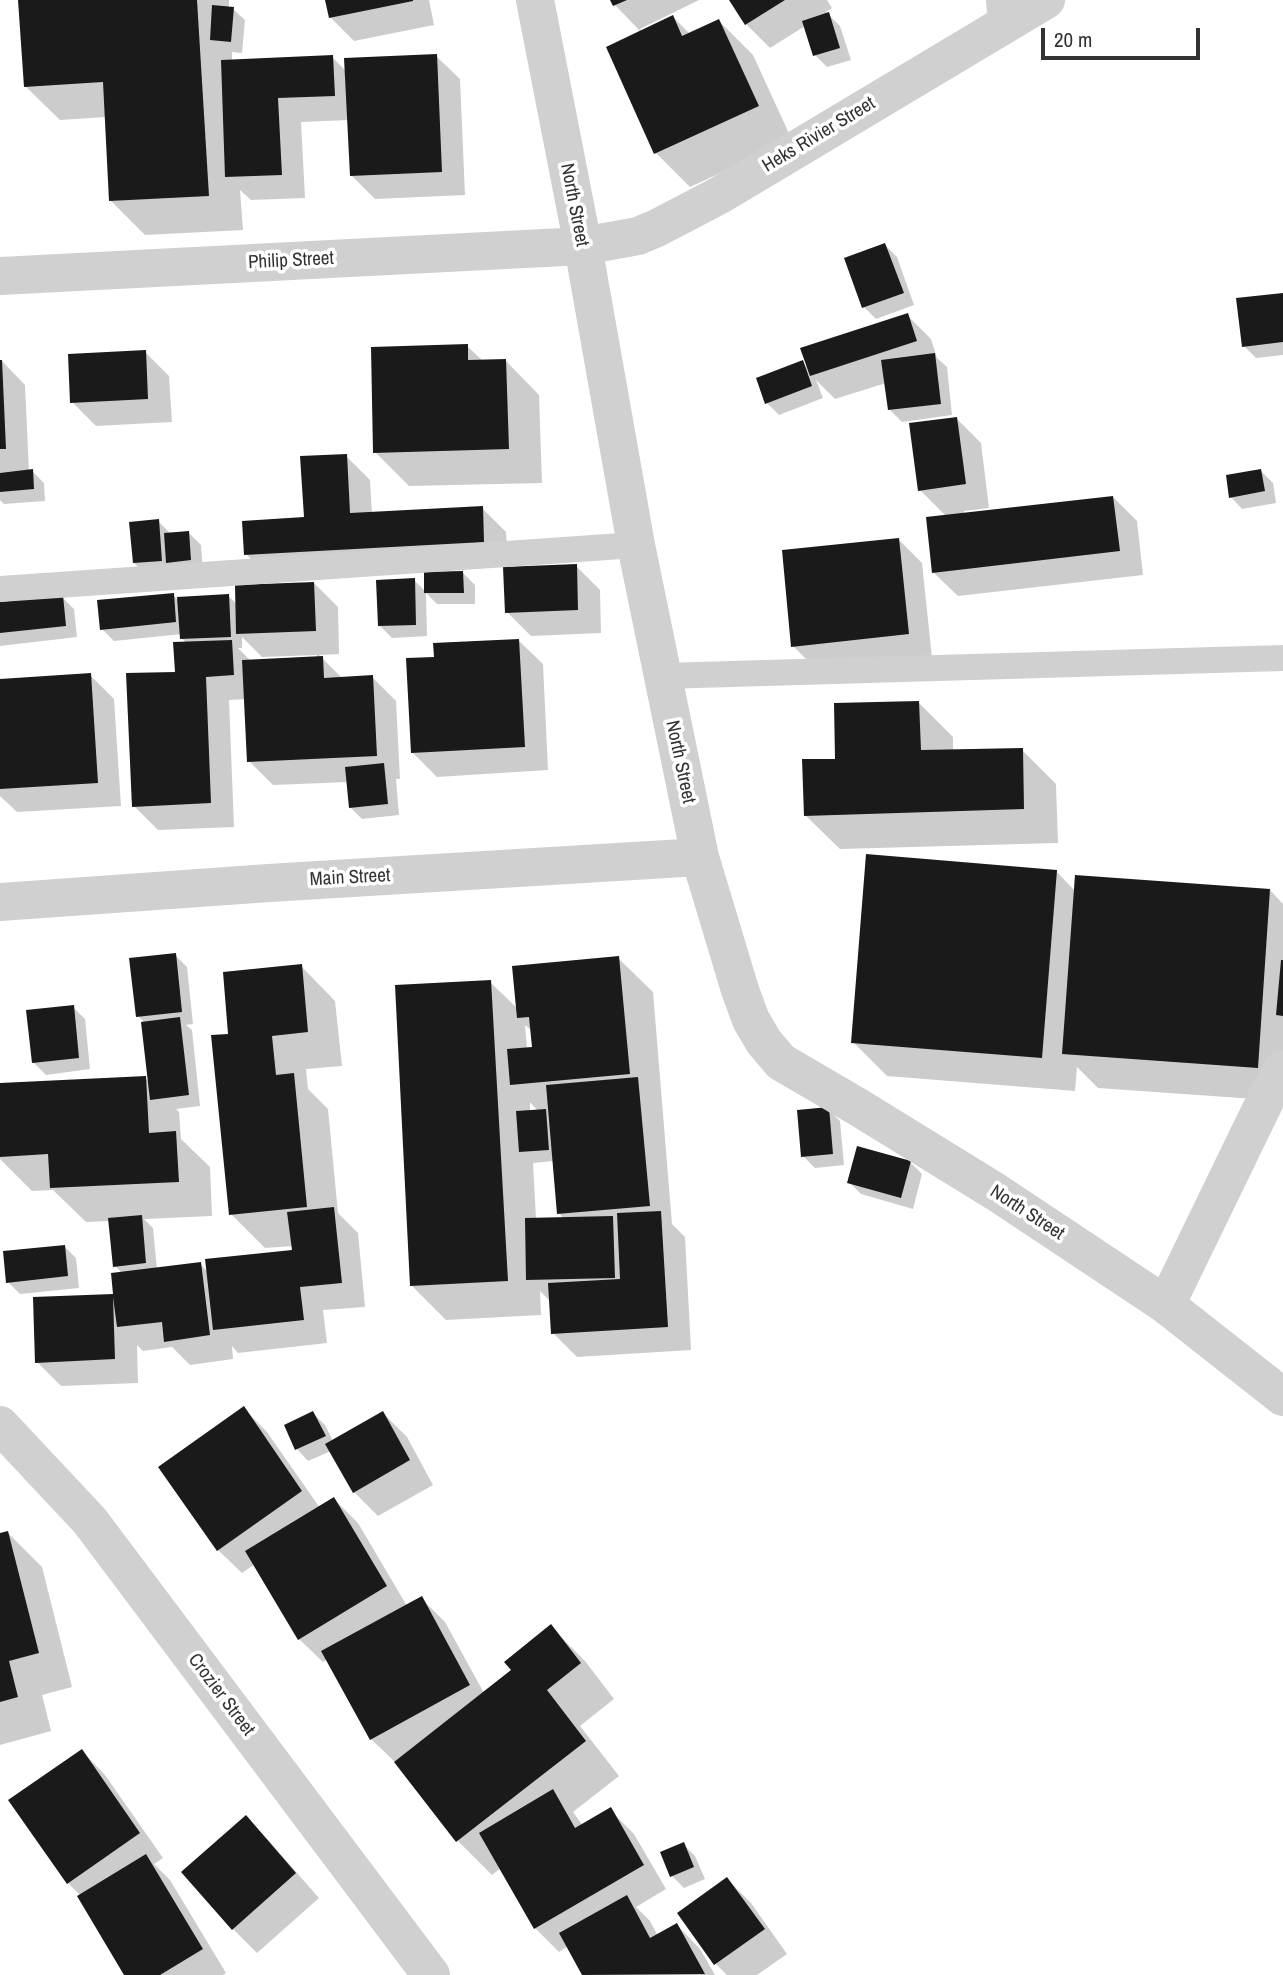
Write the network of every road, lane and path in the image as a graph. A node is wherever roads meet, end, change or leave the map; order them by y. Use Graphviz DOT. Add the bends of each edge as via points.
graph roads {
  1 [pos="535,0"];
  2 [pos="1046,0"];
  3 [pos="1000,13"];
  4 [pos="583,246"];
  5 [pos="0,276"];
  6 [pos="636,545"];
  7 [pos="0,589"];
  8 [pos="1283,658"];
  9 [pos="662,676"];
  10 [pos="700,857"];
  11 [pos="0,902"];
  12 [pos="1283,1069"];
  13 [pos="1166,1305"];
  14 [pos="1283,1397"];
  15 [pos="0,1425"];
  16 [pos="431,1975"];
  1 -- 4 [label="street, North Street"];
  2 -- 3 [label="street, Heks Rivier Street"];
  3 -- 4 [label="street, Heks Rivier Street" via="720,195 638,236"];
  4 -- 5 [label="street, Philip Street"];
  4 -- 6 [label="street, North Street"];
  6 -- 7 [label="lane"];
  6 -- 9 [label="street, North Street"];
  8 -- 9 [label="lane"];
  9 -- 10 [label="street, North Street"];
  10 -- 11 [label="street, Main Street"];
  10 -- 13 [label="street, North Street" via="751,1020 781,1062 996,1192"];
  12 -- 13 [label="street"];
  13 -- 14 [label="street, North Street"];
  15 -- 16 [label="street, Crozier Street" via="90,1521"];
}
